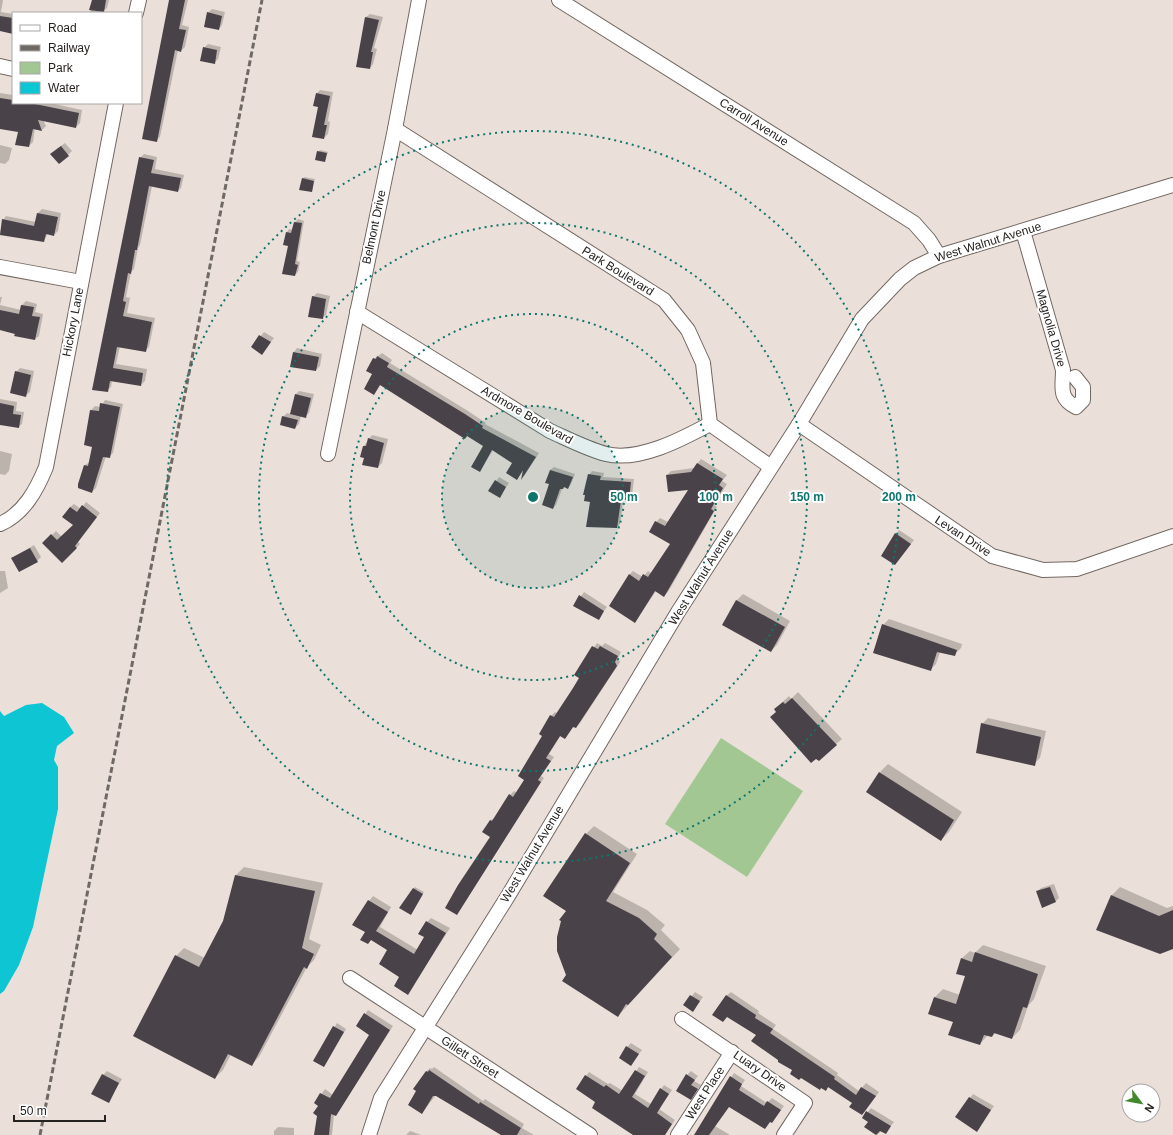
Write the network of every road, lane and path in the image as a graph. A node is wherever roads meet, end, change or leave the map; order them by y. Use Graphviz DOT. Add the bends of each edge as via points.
graph roads {
  1 [pos="138,0"];
  2 [pos="419,0"];
  3 [pos="559,0"];
  4 [pos="136,12"];
  5 [pos="0,66"];
  6 [pos="12,69"];
  7 [pos="116,104"];
  8 [pos="395,129"];
  9 [pos="1173,185"];
  10 [pos="1024,231"];
  11 [pos="939,256"];
  12 [pos="0,267"];
  13 [pos="80,282"];
  14 [pos="357,312"];
  15 [pos="1075,377"];
  16 [pos="710,424"];
  17 [pos="799,424"];
  18 [pos="328,454"];
  19 [pos="771,467"];
  20 [pos="0,524"];
  21 [pos="1173,536"];
  22 [pos="350,978"];
  23 [pos="682,1019"];
  24 [pos="425,1028"];
  25 [pos="732,1052"];
  26 [pos="369,1135"];
  27 [pos="590,1135"];
  28 [pos="678,1135"];
  29 [pos="784,1135"];
  1 -- 4 [label="street"];
  2 -- 8 [label="street, Belmont Drive"];
  3 -- 11 [label="street, Carroll Avenue" via="914,222"];
  5 -- 6 [label="street"];
  7 -- 13 [label="street, Hickory Lane"];
  8 -- 14 [label="street, Belmont Drive"];
  8 -- 16 [label="street, Park Boulevard" via="664,300 688,330 703,363"];
  9 -- 10 [label="street, West Walnut Avenue"];
  10 -- 11 [label="street, West Walnut Avenue"];
  10 -- 15 [label="street, Magnolia Drive" via="1063,370 1062,393 1067,403 1076,407 1083,400 1084,387"];
  11 -- 17 [label="street, West Walnut Avenue" via="914,268 900,279 862,319"];
  12 -- 13 [label="street"];
  13 -- 20 [label="street, Hickory Lane" via="46,467 37,489 24,507"];
  14 -- 16 [label="street, Ardmore Boulevard" via="550,431 581,446 608,455 635,454 674,443"];
  14 -- 18 [label="street, Belmont Drive"];
  16 -- 19 [label="street"];
  17 -- 19 [label="street, West Walnut Avenue"];
  17 -- 21 [label="street, Levan Drive" via="992,556 1043,570 1077,569"];
  19 -- 24 [label="street, West Walnut Avenue" via="678,612 508,896"];
  22 -- 24 [label="street, Gillett Street"];
  23 -- 25 [label="street, Luary Drive"];
  24 -- 26 [label="street, West Walnut Avenue" via="381,1098"];
  24 -- 27 [label="street, Gillett Street"];
  25 -- 28 [label="street, West Place"];
  25 -- 29 [label="street, Luary Drive" via="805,1103"];
}
